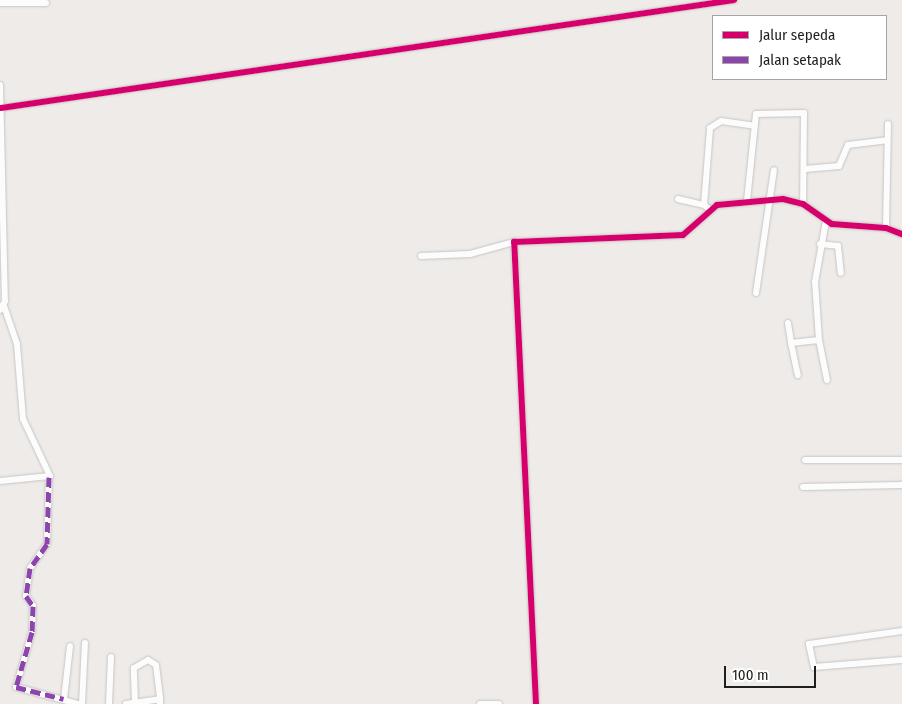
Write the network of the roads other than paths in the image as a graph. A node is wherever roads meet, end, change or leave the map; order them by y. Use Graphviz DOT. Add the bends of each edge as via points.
graph roads {
  1 [pos="734,0"];
  2 [pos="12,1"];
  3 [pos="0,3"];
  4 [pos="46,3"];
  5 [pos="0,85"];
  6 [pos="0,96"];
  7 [pos="1,108"];
  8 [pos="888,124"];
  9 [pos="755,126"];
  10 [pos="887,140"];
  11 [pos="805,169"];
  12 [pos="774,170"];
  13 [pos="678,199"];
  14 [pos="771,199"];
  15 [pos="1,200"];
  16 [pos="748,201"];
  17 [pos="804,204"];
  18 [pos="706,207"];
  19 [pos="826,221"];
  20 [pos="886,228"];
  21 [pos="902,234"];
  22 [pos="2,239"];
  23 [pos="514,242"];
  24 [pos="820,244"];
  25 [pos="422,256"];
  26 [pos="842,273"];
  27 [pos="756,293"];
  28 [pos="2,308"];
  29 [pos="788,322"];
  30 [pos="819,340"];
  31 [pos="791,343"];
  32 [pos="798,375"];
  33 [pos="827,380"];
  34 [pos="805,460"];
  35 [pos="902,460"];
  36 [pos="50,477"];
  37 [pos="0,481"];
  38 [pos="902,485"];
  39 [pos="803,487"];
  40 [pos="902,631"];
  41 [pos="84,643"];
  42 [pos="70,646"];
  43 [pos="111,656"];
  44 [pos="902,660"];
  45 [pos="64,699"];
  46 [pos="160,702"];
  47 [pos="135,703"];
  48 [pos="78,704"];
  49 [pos="82,704"];
  50 [pos="109,704"];
  51 [pos="126,704"];
  52 [pos="480,704"];
  53 [pos="499,704"];
  54 [pos="536,704"];
  1 -- 7 [label="street"];
  2 -- 3 [label="street"];
  2 -- 4 [label="street"];
  5 -- 6 [label="street"];
  6 -- 7 [label="street"];
  7 -- 15 [label="street"];
  8 -- 10 [label="street"];
  9 -- 11 [label="street" via="759,111 806,113"];
  9 -- 16 [label="street"];
  9 -- 18 [label="street" via="721,121 710,128"];
  10 -- 11 [label="street" via="848,145 839,166"];
  10 -- 20 [label="street"];
  11 -- 17 [label="street"];
  12 -- 14 [label="street"];
  13 -- 18 [label="street"];
  14 -- 16 [label="street"];
  14 -- 17 [label="street"];
  14 -- 27 [label="street"];
  15 -- 22 [label="street"];
  16 -- 18 [label="street"];
  17 -- 19 [label="street"];
  18 -- 23 [label="street" via="693,231"];
  19 -- 20 [label="street"];
  19 -- 24 [label="street"];
  20 -- 21 [label="street"];
  22 -- 28 [label="street"];
  23 -- 25 [label="street" via="470,254"];
  23 -- 54 [label="street"];
  24 -- 26 [label="street" via="839,247"];
  24 -- 30 [label="street" via="815,282"];
  28 -- 36 [label="street" via="17,344 23,419"];
  29 -- 31 [label="street"];
  30 -- 31 [label="street"];
  30 -- 33 [label="street"];
  31 -- 32 [label="street"];
  34 -- 35 [label="street"];
  36 -- 37 [label="street"];
  36 -- 45 [label="street" via="47,544 30,568 26,596 33,606 32,632 16,687"];
  38 -- 39 [label="street"];
  40 -- 44 [label="street" via="809,644 814,666"];
  41 -- 49 [label="street"];
  42 -- 45 [label="street"];
  43 -- 50 [label="street"];
  45 -- 48 [label="street"];
  46 -- 47 [label="street"];
  46 -- 47 [label="street" via="156,665 148,660 134,668"];
  47 -- 51 [label="street"];
  52 -- 53 [label="street"];
}
